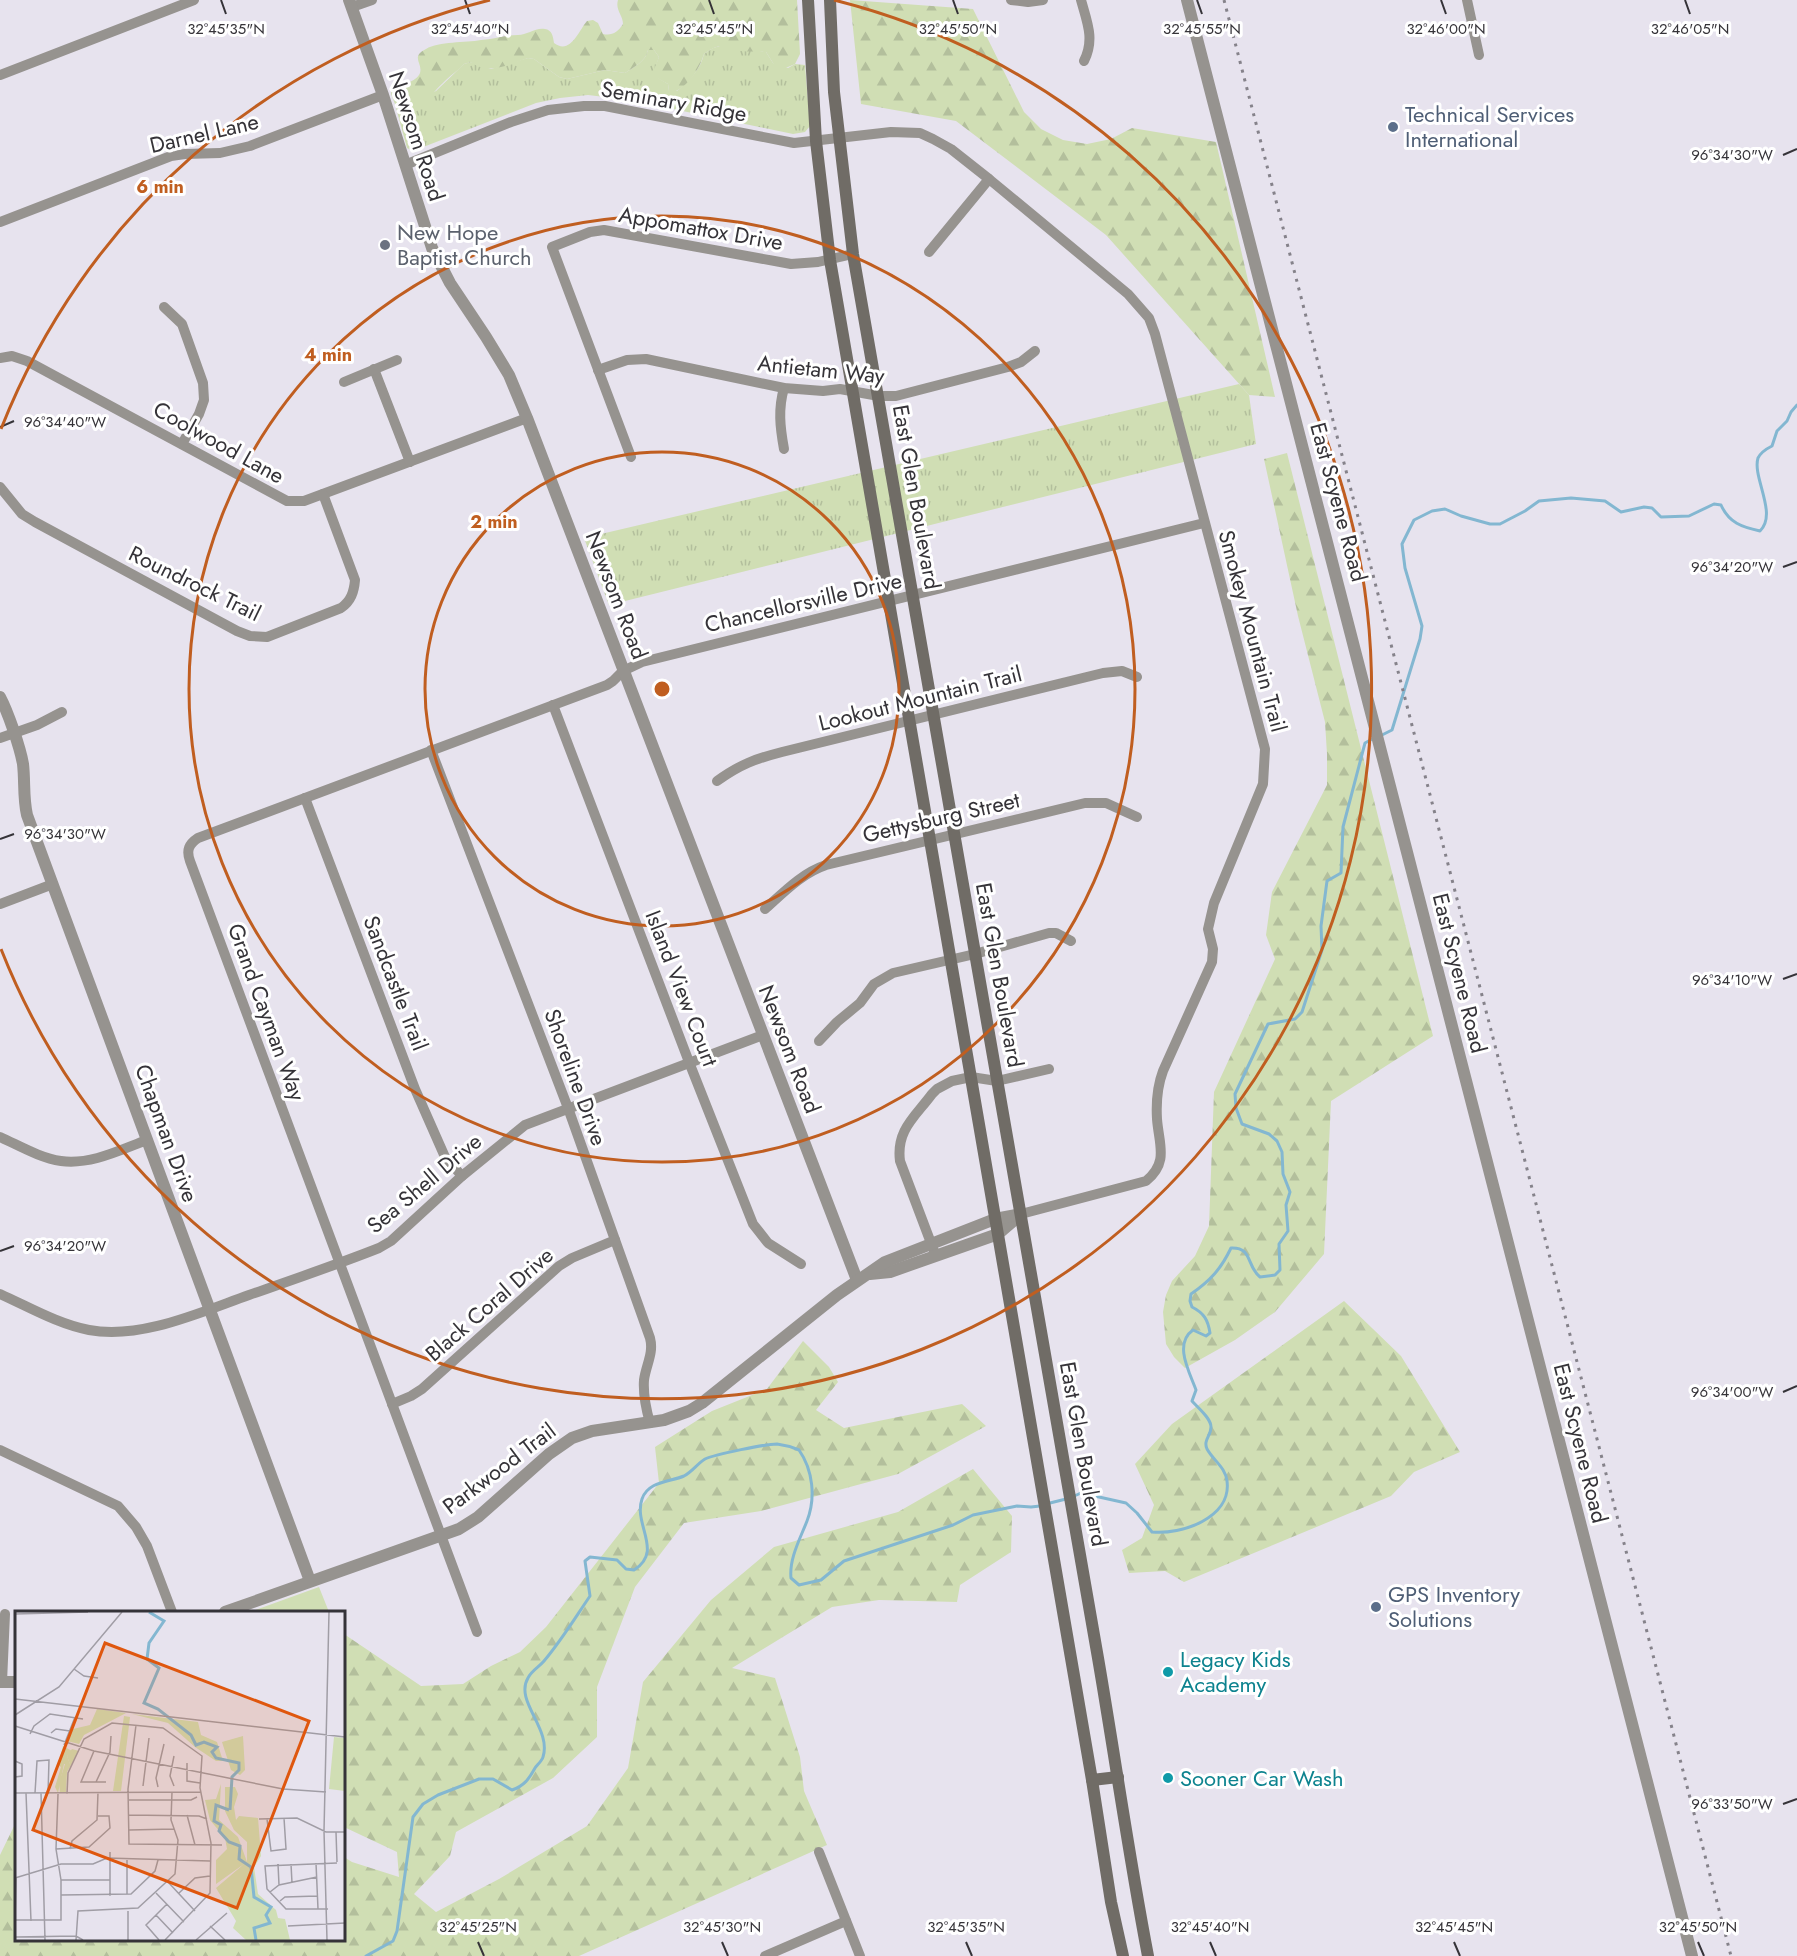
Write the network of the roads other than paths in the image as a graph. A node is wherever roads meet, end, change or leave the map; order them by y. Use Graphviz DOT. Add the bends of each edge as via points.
graph roads {
  1 [pos="194,0"];
  2 [pos="372,0"];
  3 [pos="808,0"];
  4 [pos="830,0"];
  5 [pos="1011,0"];
  6 [pos="1043,0"];
  7 [pos="1081,0"];
  8 [pos="1187,0"];
  9 [pos="1467,0"];
  10 [pos="351,4"];
  11 [pos="1479,56"];
  12 [pos="1084,61"];
  13 [pos="0,75"];
  14 [pos="383,94"];
  15 [pos="838,139"];
  16 [pos="816,141"];
  17 [pos="405,165"];
  18 [pos="990,179"];
  19 [pos="0,222"];
  20 [pos="929,252"];
  21 [pos="853,254"];
  22 [pos="830,260"];
  23 [pos="164,307"];
  24 [pos="1035,351"];
  25 [pos="0,358"];
  26 [pos="397,360"];
  27 [pos="374,369"];
  28 [pos="598,370"];
  29 [pos="344,382"];
  30 [pos="784,388"];
  31 [pos="851,390"];
  32 [pos="879,396"];
  33 [pos="527,418"];
  34 [pos="182,444"];
  35 [pos="784,449"];
  36 [pos="631,457"];
  37 [pos="410,462"];
  38 [pos="0,488"];
  39 [pos="323,494"];
  40 [pos="1204,524"];
  41 [pos="912,596"];
  42 [pos="888,602"];
  43 [pos="623,671"];
  44 [pos="1137,677"];
  45 [pos="0,697"];
  46 [pos="553,705"];
  47 [pos="62,712"];
  48 [pos="934,715"];
  49 [pos="909,721"];
  50 [pos="13,733"];
  51 [pos="0,738"];
  52 [pos="431,750"];
  53 [pos="717,781"];
  54 [pos="305,798"];
  55 [pos="1137,817"];
  56 [pos="955,834"];
  57 [pos="929,840"];
  58 [pos="53,884"];
  59 [pos="0,904"];
  60 [pos="765,909"];
  61 [pos="1071,941"];
  62 [pos="975,954"];
  63 [pos="950,960"];
  64 [pos="762,1035"];
  65 [pos="819,1041"];
  66 [pos="689,1062"];
  67 [pos="1049,1070"];
  68 [pos="970,1077"];
  69 [pos="998,1081"];
  70 [pos="568,1108"];
  71 [pos="0,1137"];
  72 [pos="147,1140"];
  73 [pos="462,1176"];
  74 [pos="1021,1214"];
  75 [pos="995,1219"];
  76 [pos="998,1234"];
  77 [pos="615,1240"];
  78 [pos="934,1250"];
  79 [pos="340,1263"];
  80 [pos="801,1264"];
  81 [pos="857,1280"];
  82 [pos="0,1294"];
  83 [pos="210,1309"];
  84 [pos="392,1404"];
  85 [pos="650,1423"];
  86 [pos="0,1450"];
  87 [pos="441,1536"];
  88 [pos="310,1581"];
  89 [pos="172,1611"];
  90 [pos="228,1611"];
  91 [pos="5,1614"];
  92 [pos="477,1632"];
  93 [pos="1,1682"];
  94 [pos="1118,1777"];
  95 [pos="1092,1780"];
  96 [pos="819,1852"];
  97 [pos="846,1921"];
  98 [pos="765,1956"];
  99 [pos="860,1956"];
  100 [pos="1123,1956"];
  101 [pos="1148,1956"];
  102 [pos="1692,1956"];
  1 -- 13 [label="street"];
  2 -- 10 [label="street"];
  3 -- 16 [label="main road, East Glen Boulevard"];
  4 -- 15 [label="main road, East Glen Boulevard"];
  5 -- 6 [label="street"];
  7 -- 12 [label="street" via="1090,35"];
  8 -- 102 [label="street, East Scyene Road"];
  9 -- 11 [label="street"];
  10 -- 14 [label="street, Newsom Road"];
  14 -- 17 [label="street, Newsom Road"];
  14 -- 19 [label="street, Darnel Lane" via="250,146 220,153 171,156"];
  15 -- 16 [label="street, Seminary Ridge"];
  15 -- 18 [label="street, Smokey Mountain Trail" via="891,132 920,133 951,149"];
  15 -- 21 [label="main road, East Glen Boulevard"];
  16 -- 17 [label="street, Seminary Ridge" via="794,143 605,106 584,106 548,110 511,122"];
  16 -- 22 [label="main road, East Glen Boulevard"];
  17 -- 33 [label="street, Newsom Road" via="432,248 509,375"];
  18 -- 20 [label="street"];
  18 -- 40 [label="street, Smokey Mountain Trail" via="1128,294 1149,318"];
  21 -- 22 [label="street, Appomattox Drive"];
  21 -- 32 [label="main road, East Glen Boulevard"];
  22 -- 28 [label="street, Appomattox Drive" via="791,264 604,230 552,247"];
  22 -- 31 [label="main road, East Glen Boulevard"];
  23 -- 34 [label="street" via="182,324 203,383 204,400"];
  24 -- 32 [label="street, Antietam Way" via="1008,367 896,396"];
  25 -- 34 [label="street, Coolwood Lane" via="12,356 27,361"];
  26 -- 27 [label="street"];
  27 -- 29 [label="street"];
  27 -- 37 [label="street"];
  28 -- 30 [label="street, Antietam Way" via="627,360 646,359"];
  28 -- 36 [label="street, Appomattox Drive"];
  30 -- 31 [label="street, Antietam Way"];
  30 -- 35 [label="street" via="779,405"];
  31 -- 32 [label="street, Antietam Way"];
  31 -- 42 [label="main road, East Glen Boulevard"];
  32 -- 41 [label="main road, East Glen Boulevard"];
  33 -- 37 [label="street, Coolwood Lane"];
  33 -- 43 [label="street, Newsom Road"];
  34 -- 39 [label="street, Coolwood Lane" via="287,501 304,501"];
  37 -- 39 [label="street, Coolwood Lane"];
  38 -- 39 [label="street, Roundrock Trail" via="22,514 35,522 237,631 260,638 348,602 355,580"];
  40 -- 41 [label="street, Chancellorsville Drive"];
  40 -- 74 [label="street, Smokey Mountain Trail" via="1265,749 1263,784 1214,903 1208,929 1214,949 1212,962 1157,1088 1161,1160 1155,1174 1146,1182"];
  41 -- 42 [label="street, Chancellorsville Drive"];
  41 -- 48 [label="main road, East Glen Boulevard"];
  42 -- 43 [label="street, Chancellorsville Drive" via="663,655"];
  42 -- 49 [label="main road, East Glen Boulevard"];
  43 -- 46 [label="street, Grand Cayman Way" via="606,685"];
  43 -- 64 [label="street, Newsom Road"];
  44 -- 48 [label="street, Lookout Mountain Trail" via="1122,671 1103,673"];
  45 -- 50 [label="street, Chapman Drive"];
  46 -- 52 [label="street, Grand Cayman Way"];
  46 -- 66 [label="street, Island View Court"];
  47 -- 50 [label="street"];
  48 -- 49 [label="street, Lookout Mountain Trail"];
  48 -- 56 [label="main road, East Glen Boulevard"];
  49 -- 53 [label="street, Lookout Mountain Trail" via="753,760"];
  49 -- 57 [label="main road, East Glen Boulevard"];
  50 -- 51 [label="street"];
  50 -- 58 [label="street, Chapman Drive" via="22,760 27,815"];
  52 -- 54 [label="street, Grand Cayman Way"];
  52 -- 70 [label="street, Shoreline Drive"];
  54 -- 73 [label="street, Sandcastle Trail" via="416,1089 445,1157"];
  54 -- 79 [label="street, Grand Cayman Way" via="198,838 189,846 188,854"];
  55 -- 56 [label="street, Gettysburg Street" via="1106,802 1085,803"];
  56 -- 57 [label="street, Gettysburg Street"];
  56 -- 62 [label="main road, East Glen Boulevard"];
  57 -- 60 [label="street, Gettysburg Street" via="812,870"];
  57 -- 63 [label="main road, East Glen Boulevard"];
  58 -- 59 [label="street"];
  58 -- 72 [label="street, Chapman Drive"];
  61 -- 62 [label="street" via="1049,933"];
  62 -- 63 [label="street"];
  62 -- 69 [label="main road, East Glen Boulevard"];
  63 -- 65 [label="street" via="883,978"];
  63 -- 68 [label="main road, East Glen Boulevard"];
  64 -- 66 [label="street, Sea Shell Drive"];
  64 -- 81 [label="street, Newsom Road"];
  66 -- 70 [label="street, Sea Shell Drive"];
  66 -- 80 [label="street, Island View Court" via="753,1224 768,1243"];
  67 -- 69 [label="street"];
  68 -- 69 [label="street"];
  68 -- 75 [label="main road, East Glen Boulevard"];
  68 -- 78 [label="street" via="937,1089 900,1139 900,1161"];
  69 -- 74 [label="main road, East Glen Boulevard"];
  70 -- 73 [label="street, Sea Shell Drive" via="525,1125"];
  70 -- 77 [label="street, Shoreline Drive"];
  71 -- 72 [label="street" via="45,1157 76,1162"];
  72 -- 83 [label="street, Chapman Drive"];
  73 -- 79 [label="street, Sea Shell Drive" via="391,1240"];
  74 -- 75 [label="street, Parkwood Trail"];
  74 -- 76 [label="street, Parkwood Trail"];
  74 -- 94 [label="main road, East Glen Boulevard"];
  75 -- 76 [label="main road, East Glen Boulevard"];
  75 -- 78 [label="street, Parkwood Trail"];
  76 -- 78 [label="street, Parkwood Trail"];
  76 -- 95 [label="main road, East Glen Boulevard"];
  77 -- 84 [label="street, Black Coral Drive" via="559,1266 422,1389"];
  77 -- 85 [label="street, Shoreline Drive" via="652,1345 644,1381"];
  78 -- 81 [label="street, Parkwood Trail" via="885,1262"];
  79 -- 83 [label="street, Sea Shell Drive"];
  79 -- 84 [label="street, Grand Cayman Way"];
  81 -- 85 [label="street, Parkwood Trail" via="702,1403 675,1417"];
  82 -- 83 [label="street, Sea Shell Drive" via="60,1322 122,1333"];
  83 -- 88 [label="street, Chapman Drive"];
  84 -- 87 [label="street, Grand Cayman Way"];
  85 -- 87 [label="street, Parkwood Trail" via="592,1431 572,1438 478,1517"];
  86 -- 89 [label="street" via="118,1506 147,1546"];
  87 -- 88 [label="street, Parkwood Trail"];
  87 -- 92 [label="street, Grand Cayman Way"];
  88 -- 90 [label="street, Parkwood Trail"];
  91 -- 93 [label="street"];
  94 -- 95 [label="main road"];
  94 -- 101 [label="main road, East Glen Boulevard"];
  95 -- 100 [label="main road, East Glen Boulevard"];
  96 -- 97 [label="street"];
  97 -- 98 [label="street"];
  97 -- 99 [label="street"];
}
